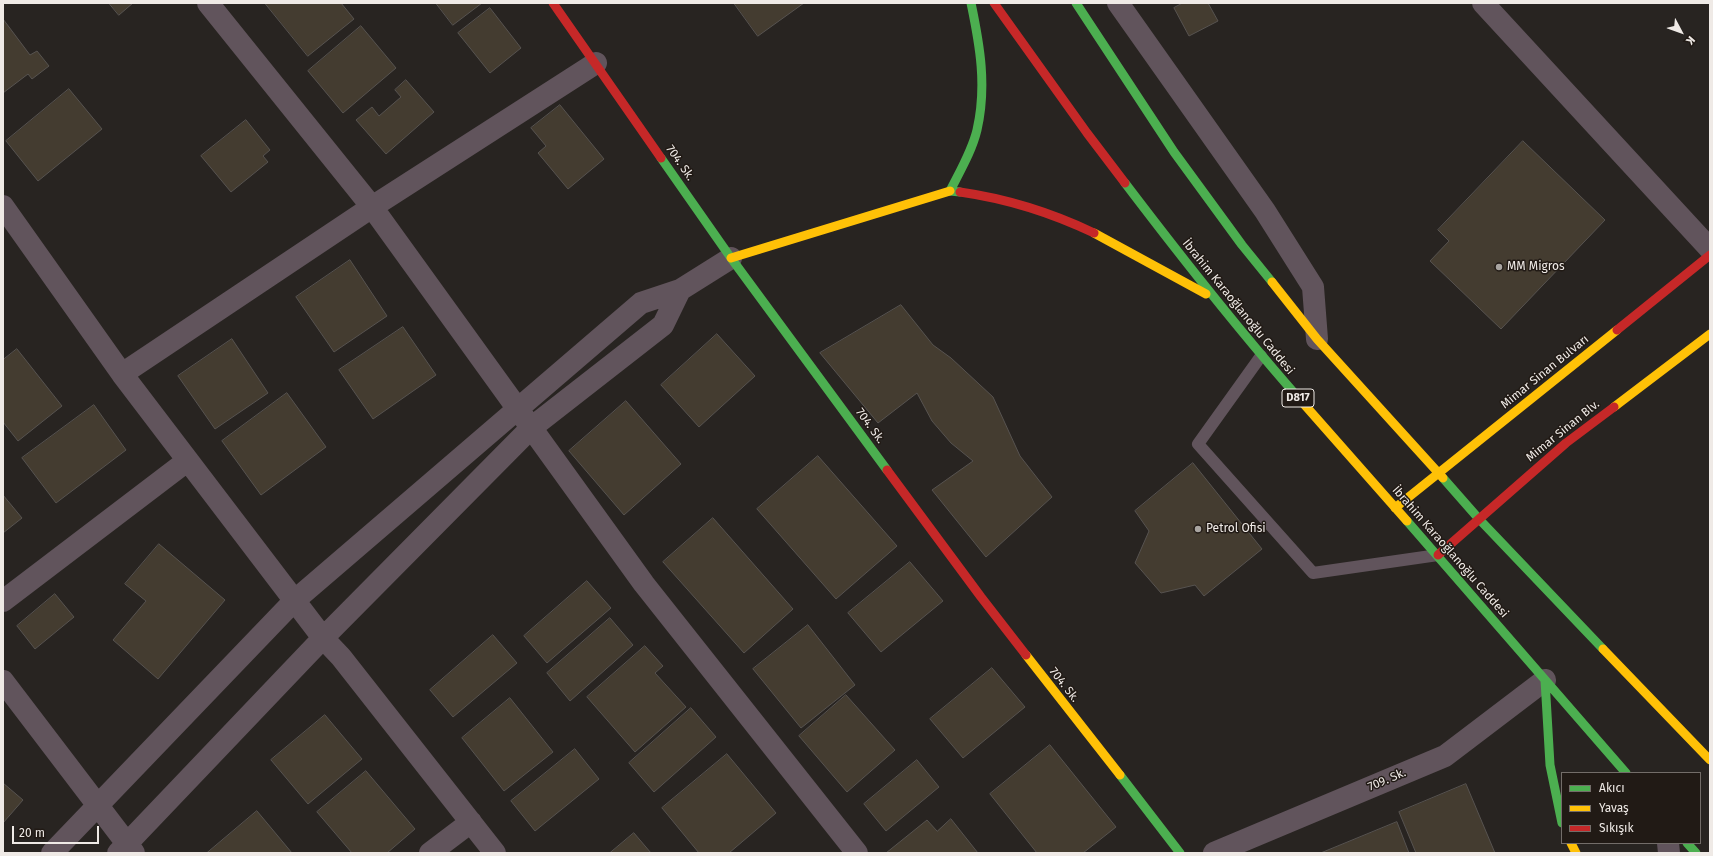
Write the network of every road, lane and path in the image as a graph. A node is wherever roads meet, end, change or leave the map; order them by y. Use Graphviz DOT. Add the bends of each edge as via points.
graph roads {
  1 [pos="208,3"];
  2 [pos="553,3"];
  3 [pos="971,3"];
  4 [pos="994,3"];
  5 [pos="1076,3"];
  6 [pos="1118,3"];
  7 [pos="1482,3"];
  8 [pos="596,63"];
  9 [pos="950,191"];
  10 [pos="3,206"];
  11 [pos="372,207"];
  12 [pos="1710,249"];
  13 [pos="1710,255"];
  14 [pos="731,258"];
  15 [pos="680,290"];
  16 [pos="1214,298"];
  17 [pos="1710,334"];
  18 [pos="1317,339"];
  19 [pos="1261,356"];
  20 [pos="122,374"];
  21 [pos="518,409"];
  22 [pos="531,428"];
  23 [pos="187,461"];
  24 [pos="1437,473"];
  25 [pos="1395,508"];
  26 [pos="1479,519"];
  27 [pos="1438,555"];
  28 [pos="3,601"];
  29 [pos="294,601"];
  30 [pos="323,638"];
  31 [pos="1545,680"];
  32 [pos="3,681"];
  33 [pos="1710,760"];
  34 [pos="1625,772"];
  35 [pos="97,806"];
  36 [pos="1561,818"];
  37 [pos="471,822"];
  38 [pos="1572,844"];
  39 [pos="1688,844"];
  40 [pos="126,850"];
  41 [pos="52,853"];
  42 [pos="430,853"];
  43 [pos="495,853"];
  44 [pos="857,853"];
  45 [pos="1180,853"];
  46 [pos="1214,853"];
  47 [pos="1576,853"];
  48 [pos="1696,853"];
  1 -- 11 [label="street"];
  2 -- 8 [label="main road, 704. Sk."];
  3 -- 9 [label="main road" via="981,53 982,91 974,137 967,158"];
  4 -- 16 [label="main road, İbrahim Karaoğlanoğlu Caddesi / D817" via="1087,133"];
  5 -- 18 [label="main road" via="1174,152 1242,245"];
  6 -- 18 [label="street" via="1265,211 1313,287"];
  7 -- 12 [label="street"];
  8 -- 11 [label="street"];
  8 -- 14 [label="main road, 704. Sk."];
  9 -- 14 [label="main road"];
  9 -- 16 [label="main road" via="1013,202 1062,218 1098,234"];
  10 -- 20 [label="street"];
  11 -- 20 [label="street"];
  11 -- 21 [label="street"];
  13 -- 24 [label="main road, Mimar Sinan Bulvarı"];
  14 -- 15 [label="street"];
  14 -- 45 [label="main road, 704. Sk." via="981,597"];
  15 -- 21 [label="street" via="641,303"];
  15 -- 22 [label="street" via="663,325"];
  16 -- 19 [label="main road, İbrahim Karaoğlanoğlu Caddesi / D817"];
  17 -- 26 [label="main road, Mimar Sinan Blv." via="1566,443"];
  18 -- 24 [label="main road"];
  19 -- 25 [label="main road, İbrahim Karaoğlanoğlu Caddesi / D817"];
  19 -- 27 [label="lane" via="1198,444 1313,573"];
  20 -- 23 [label="street"];
  21 -- 22 [label="street"];
  21 -- 29 [label="street"];
  22 -- 30 [label="street"];
  22 -- 44 [label="street" via="644,584"];
  23 -- 28 [label="street"];
  23 -- 29 [label="street"];
  24 -- 25 [label="main road, Mimar Sinan Bulvarı"];
  24 -- 26 [label="main road"];
  25 -- 27 [label="main road, İbrahim Karaoğlanoğlu Caddesi / D817"];
  26 -- 27 [label="main road, Mimar Sinan Blv."];
  26 -- 33 [label="main road"];
  27 -- 31 [label="main road, İbrahim Karaoğlanoğlu Caddesi / D817"];
  29 -- 30 [label="street"];
  29 -- 35 [label="street"];
  30 -- 37 [label="street" via="341,657"];
  30 -- 40 [label="street"];
  31 -- 34 [label="main road, İbrahim Karaoğlanoğlu Caddesi / D817"];
  31 -- 36 [label="main road" via="1550,766"];
  31 -- 46 [label="street, 709. Sk." via="1445,756"];
  32 -- 35 [label="street"];
  35 -- 40 [label="street"];
  35 -- 41 [label="street"];
  37 -- 42 [label="street"];
  37 -- 43 [label="street"];
  38 -- 47 [label="main road"];
  39 -- 48 [label="main road"];
}
